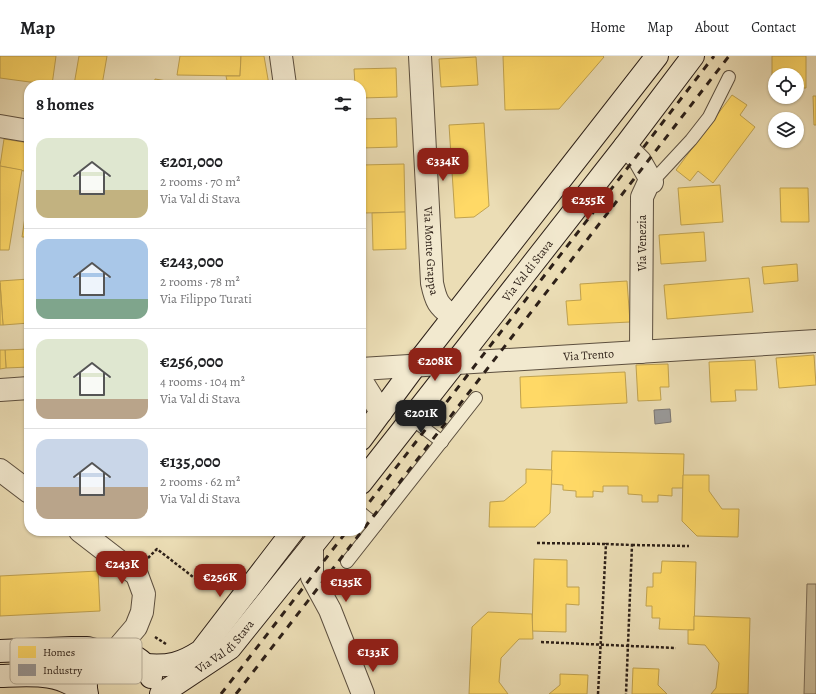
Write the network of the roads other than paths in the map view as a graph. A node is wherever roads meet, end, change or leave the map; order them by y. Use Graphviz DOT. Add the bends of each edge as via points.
graph roads {
  1 [pos="281,56"];
  2 [pos="420,56"];
  3 [pos="657,56"];
  4 [pos="693,56"];
  5 [pos="729,78"];
  6 [pos="284,80"];
  7 [pos="0,126"];
  8 [pos="24,130"];
  9 [pos="625,146"];
  10 [pos="652,182"];
  11 [pos="453,317"];
  12 [pos="816,341"];
  13 [pos="641,352"];
  14 [pos="454,364"];
  15 [pos="415,366"];
  16 [pos="366,368"];
  17 [pos="24,388"];
  18 [pos="366,388"];
  19 [pos="0,390"];
  20 [pos="476,398"];
  21 [pos="381,412"];
  22 [pos="411,418"];
  23 [pos="366,432"];
  24 [pos="442,442"];
  25 [pos="0,470"];
  26 [pos="366,476"];
  27 [pos="24,488"];
  28 [pos="366,517"];
  29 [pos="376,525"];
  30 [pos="86,536"];
  31 [pos="289,536"];
  32 [pos="318,539"];
  33 [pos="347,562"];
  34 [pos="127,638"];
  35 [pos="0,651"];
  36 [pos="10,651"];
  37 [pos="142,663"];
  38 [pos="145,665"];
  39 [pos="0,676"];
  40 [pos="10,676"];
  41 [pos="70,684"];
  42 [pos="86,684"];
  43 [pos="83,694"];
  44 [pos="88,694"];
  45 [pos="151,694"];
  46 [pos="161,694"];
  47 [pos="363,694"];
  1 -- 6 [label="street"];
  2 -- 11 [label="street, Via Monte Grappa" via="432,283 438,304"];
  3 -- 11 [label="street"];
  4 -- 9 [label="street, Via Val di Stava"];
  5 -- 10 [label="lane" via="709,117"];
  7 -- 8 [label="street"];
  9 -- 10 [label="street" via="640,161"];
  9 -- 14 [label="street, Via Val di Stava"];
  10 -- 13 [label="street, Via Venezia" via="648,184 642,197"];
  11 -- 15 [label="street"];
  12 -- 13 [label="street, Via Trento"];
  13 -- 14 [label="street, Via Trento"];
  14 -- 15 [label="street, Via Trento"];
  14 -- 22 [label="street, Via Val di Stava"];
  15 -- 16 [label="street, Via Trento"];
  15 -- 21 [label="street"];
  17 -- 19 [label="street"];
  18 -- 21 [label="street"];
  20 -- 24 [label="lane"];
  21 -- 23 [label="street"];
  22 -- 24 [label="lane"];
  22 -- 26 [label="street, Via Val di Stava"];
  24 -- 29 [label="lane"];
  25 -- 27 [label="street"];
  28 -- 29 [label="lane"];
  29 -- 33 [label="lane"];
  30 -- 34 [label="street" via="137,575 144,594 142,612 136,627"];
  31 -- 38 [label="street, Via Val di Stava" via="201,651 177,664"];
  32 -- 46 [label="street, Via Val di Stava" via="230,648"];
  32 -- 47 [label="street" via="312,576 330,610"];
  35 -- 36 [label="street"];
  37 -- 38 [label="street"];
  38 -- 45 [label="street" via="150,675"];
  39 -- 40 [label="street"];
  41 -- 43 [label="street"];
  42 -- 44 [label="street"];
}
